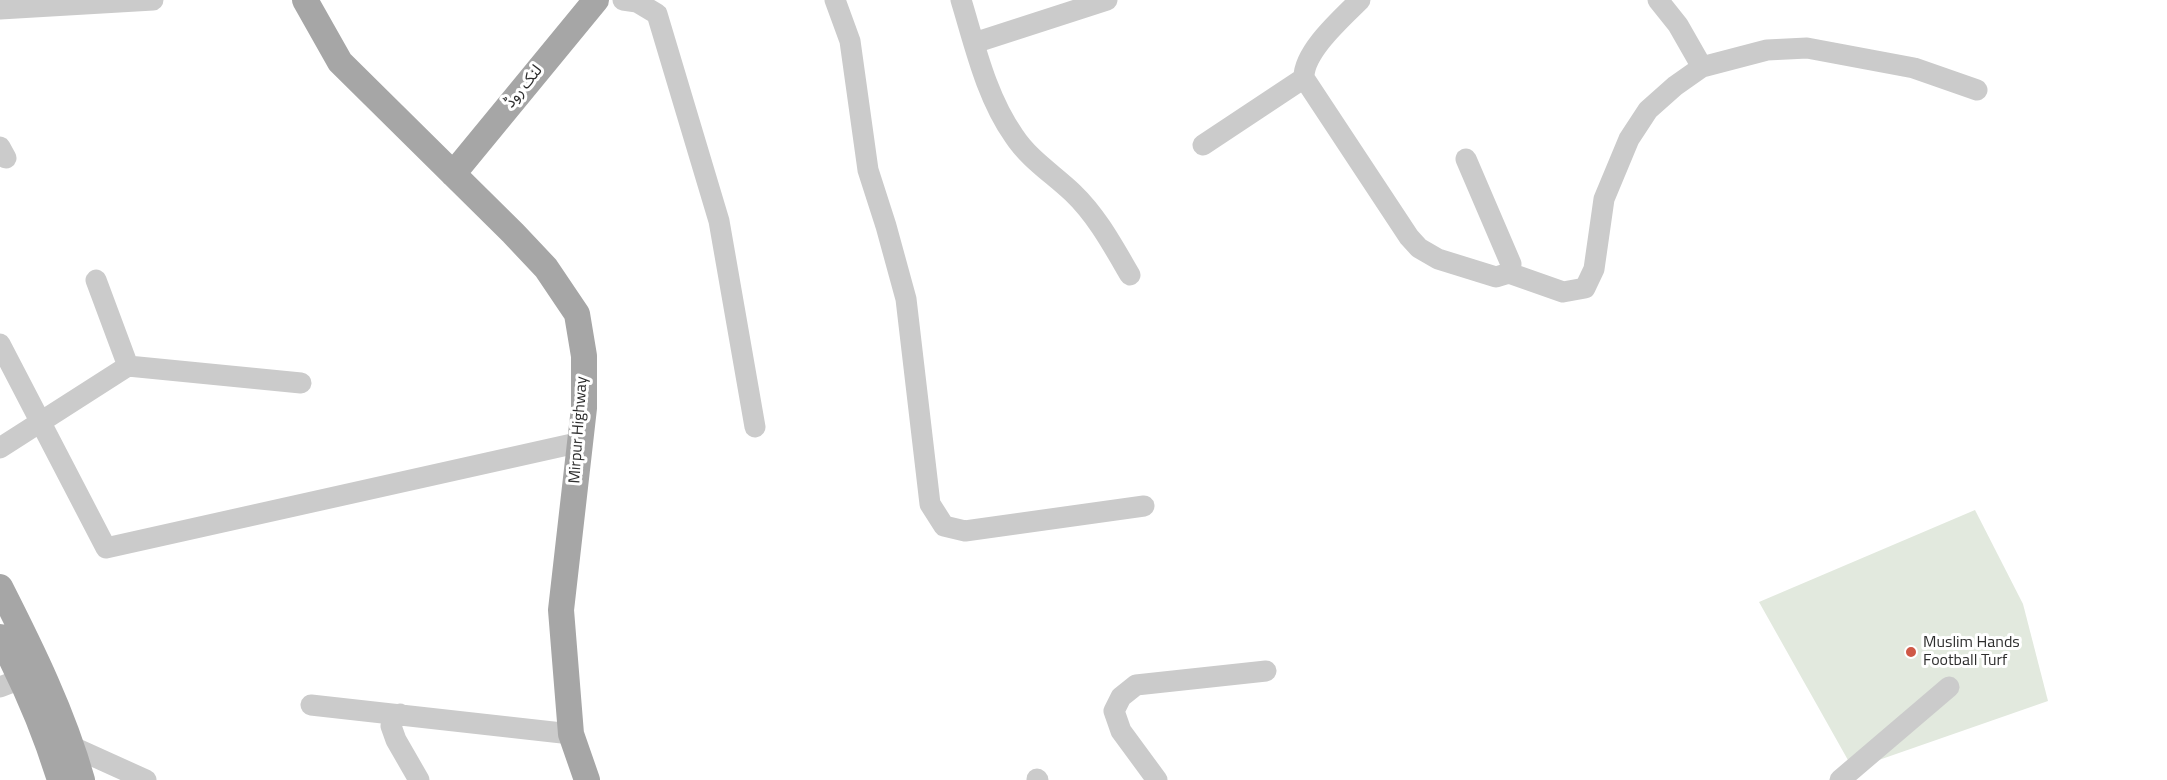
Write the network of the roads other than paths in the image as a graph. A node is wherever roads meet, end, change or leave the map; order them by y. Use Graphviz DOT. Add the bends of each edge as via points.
graph roads {
  1 [pos="153,0"];
  2 [pos="305,0"];
  3 [pos="596,0"];
  4 [pos="623,0"];
  5 [pos="835,0"];
  6 [pos="961,0"];
  7 [pos="1107,0"];
  8 [pos="1360,0"];
  9 [pos="1658,0"];
  10 [pos="0,9"];
  11 [pos="974,43"];
  12 [pos="1702,67"];
  13 [pos="1304,78"];
  14 [pos="1977,90"];
  15 [pos="1203,145"];
  16 [pos="1466,159"];
  17 [pos="453,174"];
  18 [pos="1509,273"];
  19 [pos="1130,275"];
  20 [pos="96,280"];
  21 [pos="0,344"];
  22 [pos="128,366"];
  23 [pos="300,383"];
  24 [pos="41,422"];
  25 [pos="755,427"];
  26 [pos="580,442"];
  27 [pos="0,448"];
  28 [pos="1144,506"];
  29 [pos="0,587"];
  30 [pos="0,637"];
  31 [pos="1266,671"];
  32 [pos="10,683"];
  33 [pos="1949,687"];
  34 [pos="311,705"];
  35 [pos="400,714"];
  36 [pos="571,734"];
  37 [pos="73,747"];
  38 [pos="60,780"];
  39 [pos="82,780"];
  40 [pos="146,780"];
  41 [pos="419,780"];
  42 [pos="587,780"];
  43 [pos="1157,780"];
  44 [pos="1840,780"];
  1 -- 10 [label="street"];
  2 -- 17 [label="main road, Mirpur Highway" via="340,62"];
  3 -- 17 [label="main road, لنک روڈ"];
  4 -- 25 [label="street" via="637,2 657,14 719,221"];
  5 -- 28 [label="street" via="850,41 868,170 906,299 930,504 944,526 965,531"];
  6 -- 11 [label="street"];
  7 -- 11 [label="street"];
  8 -- 13 [label="street" via="1316,48 1303,69"];
  9 -- 12 [label="street"];
  11 -- 19 [label="street" via="993,99 1014,137 1096,219"];
  12 -- 14 [label="street" via="1767,50 1807,48 1914,68"];
  12 -- 18 [label="street" via="1648,110 1629,139 1605,199 1594,269 1585,288 1563,292"];
  13 -- 15 [label="street"];
  13 -- 18 [label="street" via="1419,248 1438,259 1496,277"];
  16 -- 18 [label="street" via="1511,264"];
  17 -- 26 [label="main road, Mirpur Highway" via="546,268 577,314 584,356"];
  20 -- 22 [label="street"];
  21 -- 24 [label="street"];
  22 -- 23 [label="street"];
  22 -- 24 [label="street"];
  24 -- 26 [label="street" via="106,548"];
  24 -- 27 [label="street"];
  26 -- 36 [label="main road, Mirpur Highway" via="561,610"];
  29 -- 37 [label="main road" via="35,656"];
  30 -- 32 [label="main road"];
  31 -- 43 [label="street" via="1136,685 1121,697 1114,711 1121,731"];
  32 -- 38 [label="main road" via="53,758"];
  33 -- 44 [label="street"];
  34 -- 35 [label="street"];
  35 -- 36 [label="street"];
  35 -- 41 [label="street" via="390,726"];
  36 -- 42 [label="main road, Mirpur Highway"];
  37 -- 39 [label="main road"];
  37 -- 40 [label="street"];
}
